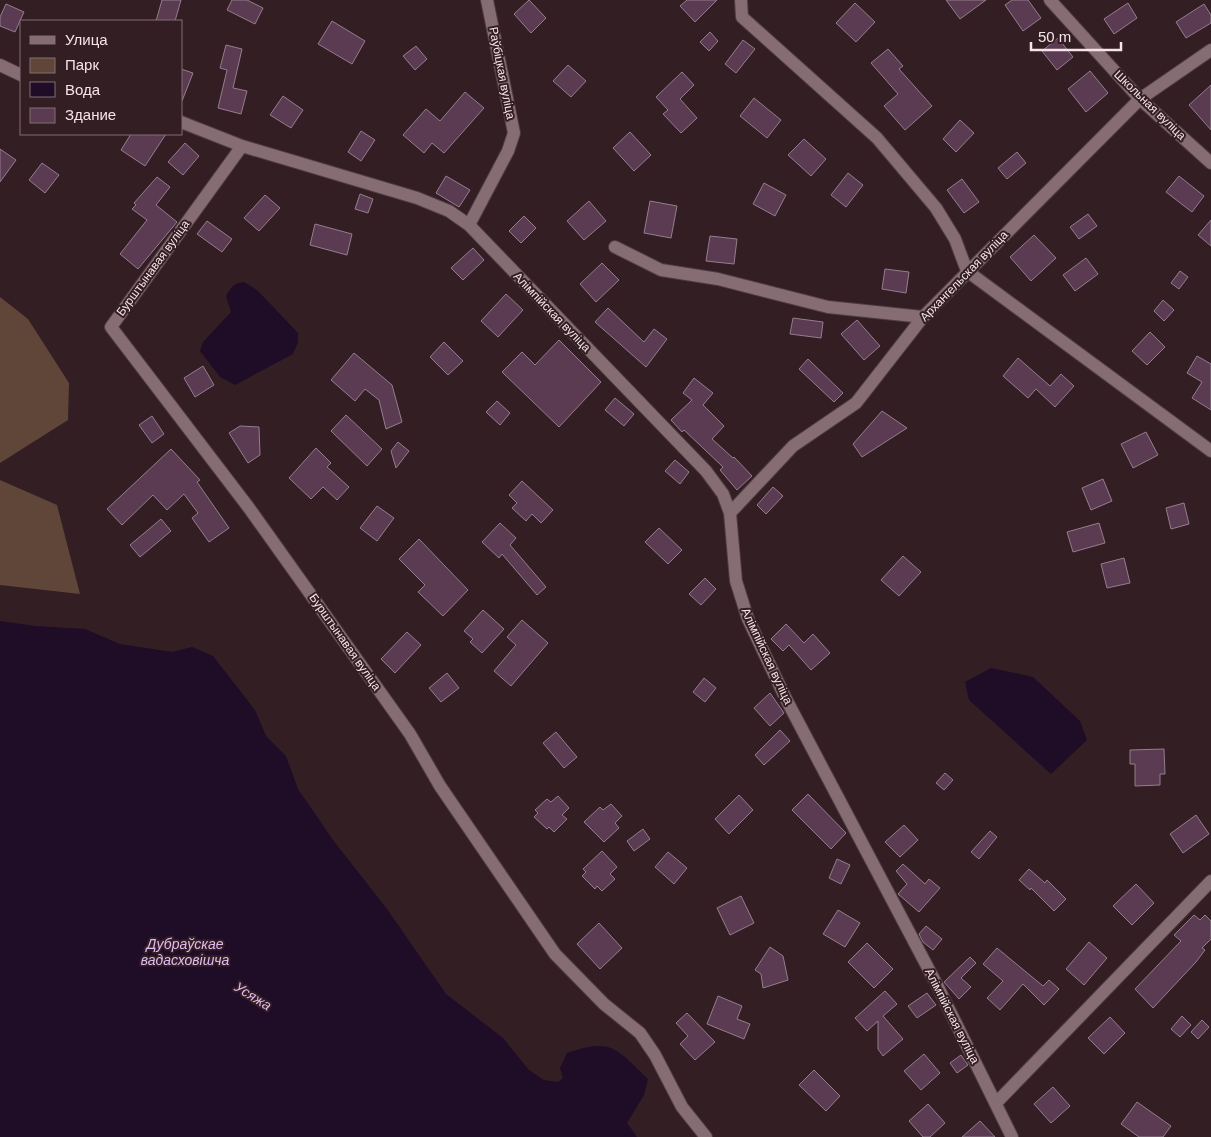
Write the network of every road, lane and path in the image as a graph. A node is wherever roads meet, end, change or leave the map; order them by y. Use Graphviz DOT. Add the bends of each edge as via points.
graph roads {
  1 [pos="487,0"];
  2 [pos="741,0"];
  3 [pos="1050,0"];
  4 [pos="1211,50"];
  5 [pos="0,65"];
  6 [pos="20,75"];
  7 [pos="1140,99"];
  8 [pos="182,122"];
  9 [pos="242,146"];
  10 [pos="1211,163"];
  11 [pos="469,225"];
  12 [pos="615,247"];
  13 [pos="967,271"];
  14 [pos="923,317"];
  15 [pos="1211,451"];
  16 [pos="730,514"];
  17 [pos="1211,881"];
  18 [pos="997,1102"];
  19 [pos="706,1137"];
  20 [pos="1012,1137"];
  1 -- 11 [label="street, Раўбіцкая вуліца" via="514,133 508,151"];
  2 -- 13 [label="street" via="742,17 877,138 936,208 955,239"];
  3 -- 7 [label="street, Школьная вуліца"];
  4 -- 7 [label="street, Архангельская вуліца"];
  5 -- 6 [label="street"];
  7 -- 10 [label="street, Школьная вуліца"];
  7 -- 13 [label="street, Архангельская вуліца"];
  8 -- 9 [label="street, Алімпійская вуліца"];
  9 -- 11 [label="street, Алімпійская вуліца" via="417,198 449,211"];
  9 -- 19 [label="street, Бурштынавая вуліца" via="111,327 249,508 404,726 440,786 555,954 604,1004 640,1033 682,1107"];
  11 -- 16 [label="street, Алімпійская вуліца" via="706,471 723,494"];
  12 -- 14 [label="street" via="661,270 718,279 828,307"];
  13 -- 14 [label="street, Архангельская вуліца"];
  13 -- 15 [label="street"];
  14 -- 16 [label="street, Архангельская вуліца" via="856,403 793,446"];
  16 -- 18 [label="street, Алімпійская вуліца" via="736,581 748,619 786,699"];
  17 -- 18 [label="street"];
  18 -- 20 [label="street, Алімпійская вуліца"];
}
